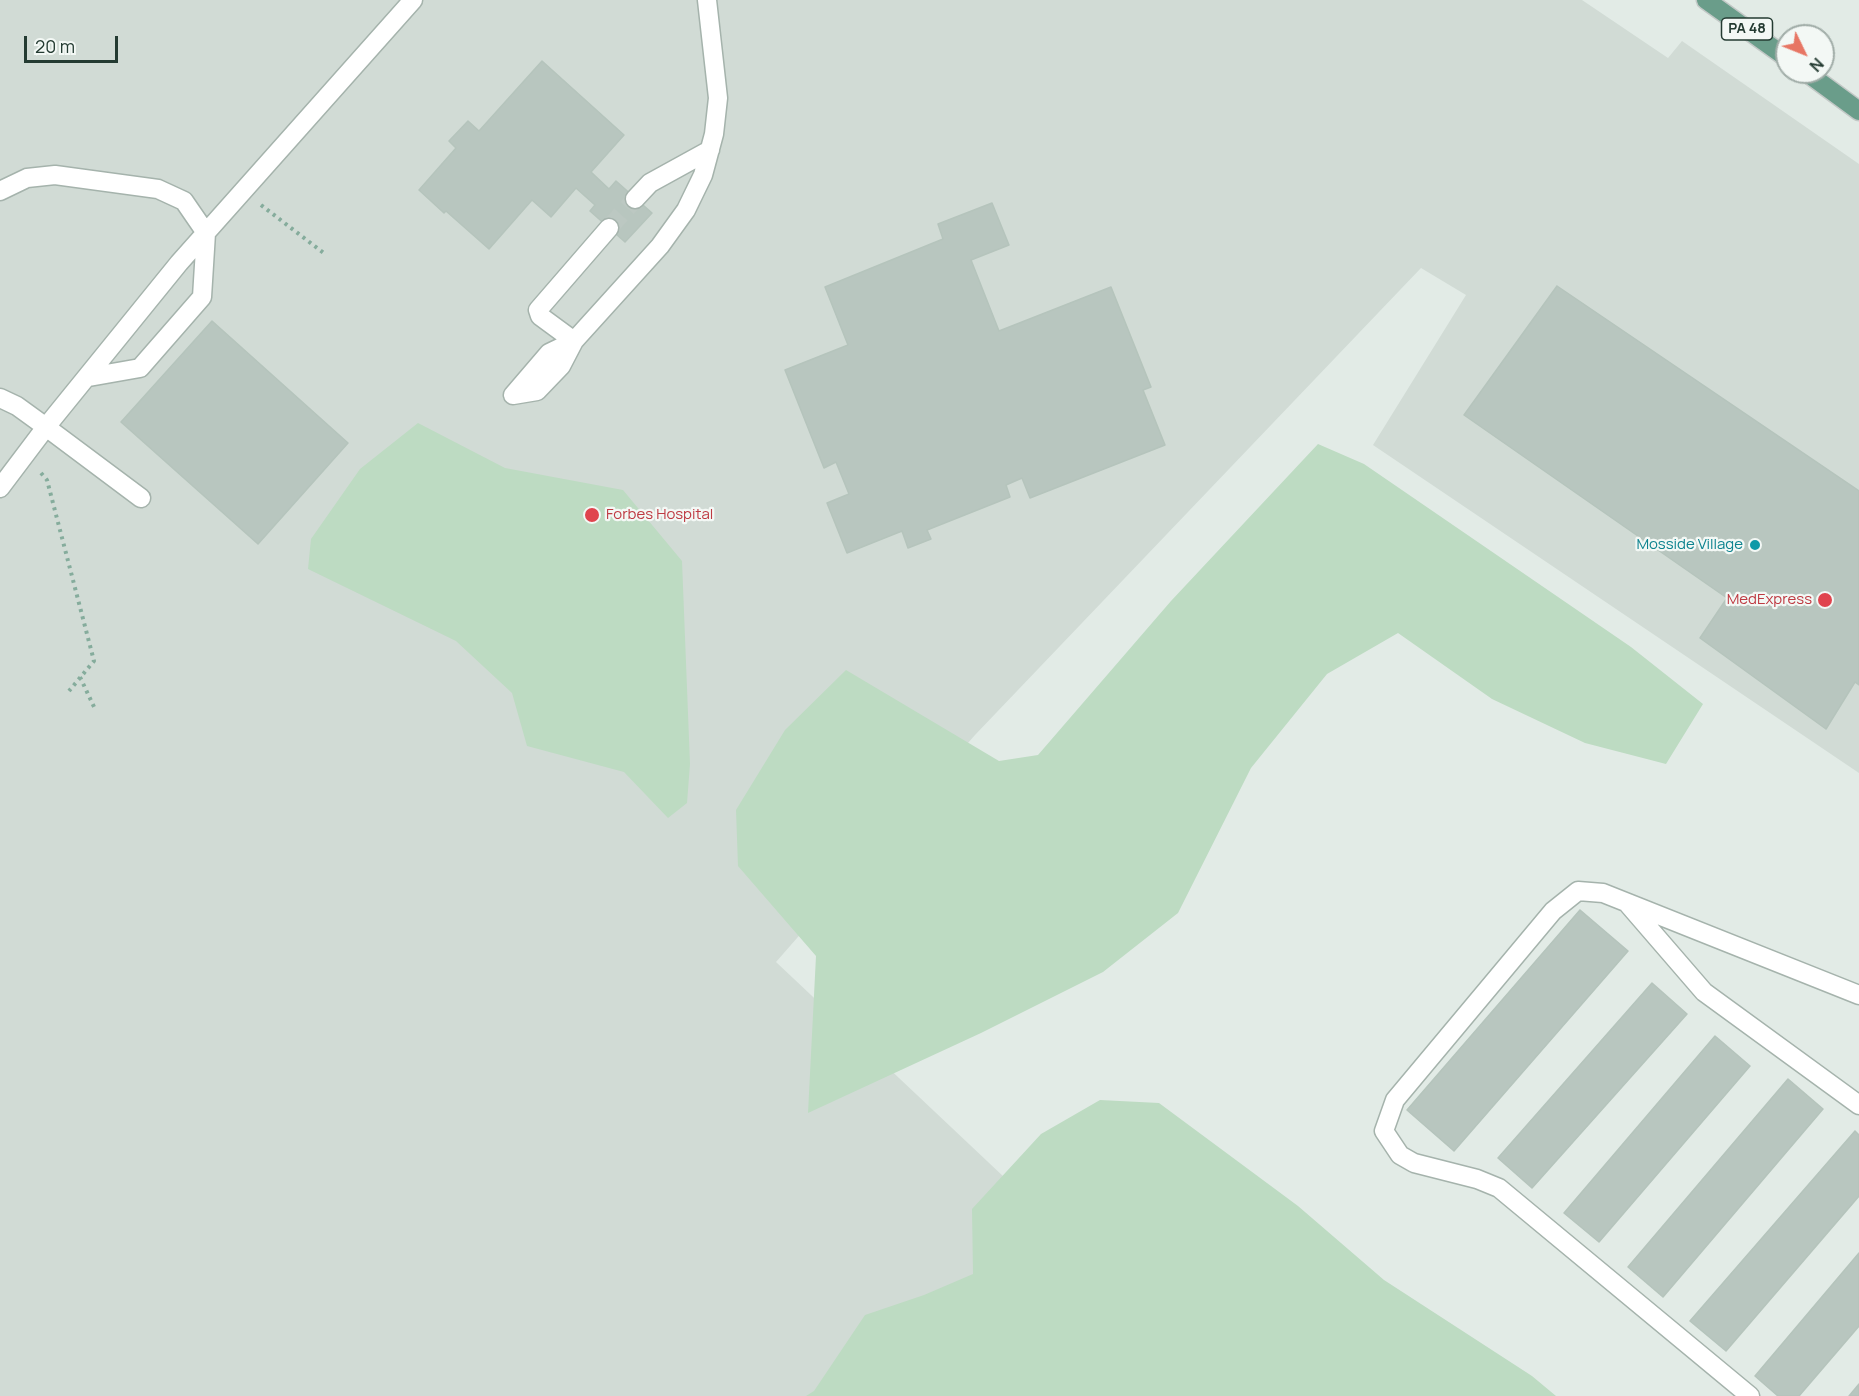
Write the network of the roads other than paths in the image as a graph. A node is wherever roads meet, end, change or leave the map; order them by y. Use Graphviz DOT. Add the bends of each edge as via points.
graph roads {
  1 [pos="413,0"];
  2 [pos="707,0"];
  3 [pos="1706,0"];
  4 [pos="1775,49"];
  5 [pos="1822,84"];
  6 [pos="1859,111"];
  7 [pos="710,150"];
  8 [pos="0,191"];
  9 [pos="635,199"];
  10 [pos="609,228"];
  11 [pos="206,232"];
  12 [pos="89,377"];
  13 [pos="0,398"];
  14 [pos="46,427"];
  15 [pos="0,488"];
  16 [pos="141,498"];
  17 [pos="1627,902"];
  18 [pos="1859,995"];
  19 [pos="1859,1105"];
  20 [pos="1750,1396"];
  1 -- 11 [label="lane"];
  2 -- 7 [label="lane" via="718,98"];
  3 -- 4 [label="main road, PA 48"];
  5 -- 6 [label="main road"];
  7 -- 9 [label="lane" via="650,183"];
  7 -- 10 [label="lane" via="686,210 660,246 574,341 540,316 538,310"];
  8 -- 11 [label="lane" via="27,178 55,175 158,189 184,201"];
  11 -- 12 [label="lane"];
  11 -- 12 [label="lane" via="202,297 140,368"];
  12 -- 14 [label="lane"];
  13 -- 14 [label="lane"];
  14 -- 15 [label="lane"];
  14 -- 16 [label="lane"];
  17 -- 18 [label="lane"];
  17 -- 19 [label="lane" via="1704,992"];
  17 -- 20 [label="lane" via="1603,892 1578,891 1553,911 1395,1100 1384,1131 1400,1155 1414,1163 1498,1188"];
}
